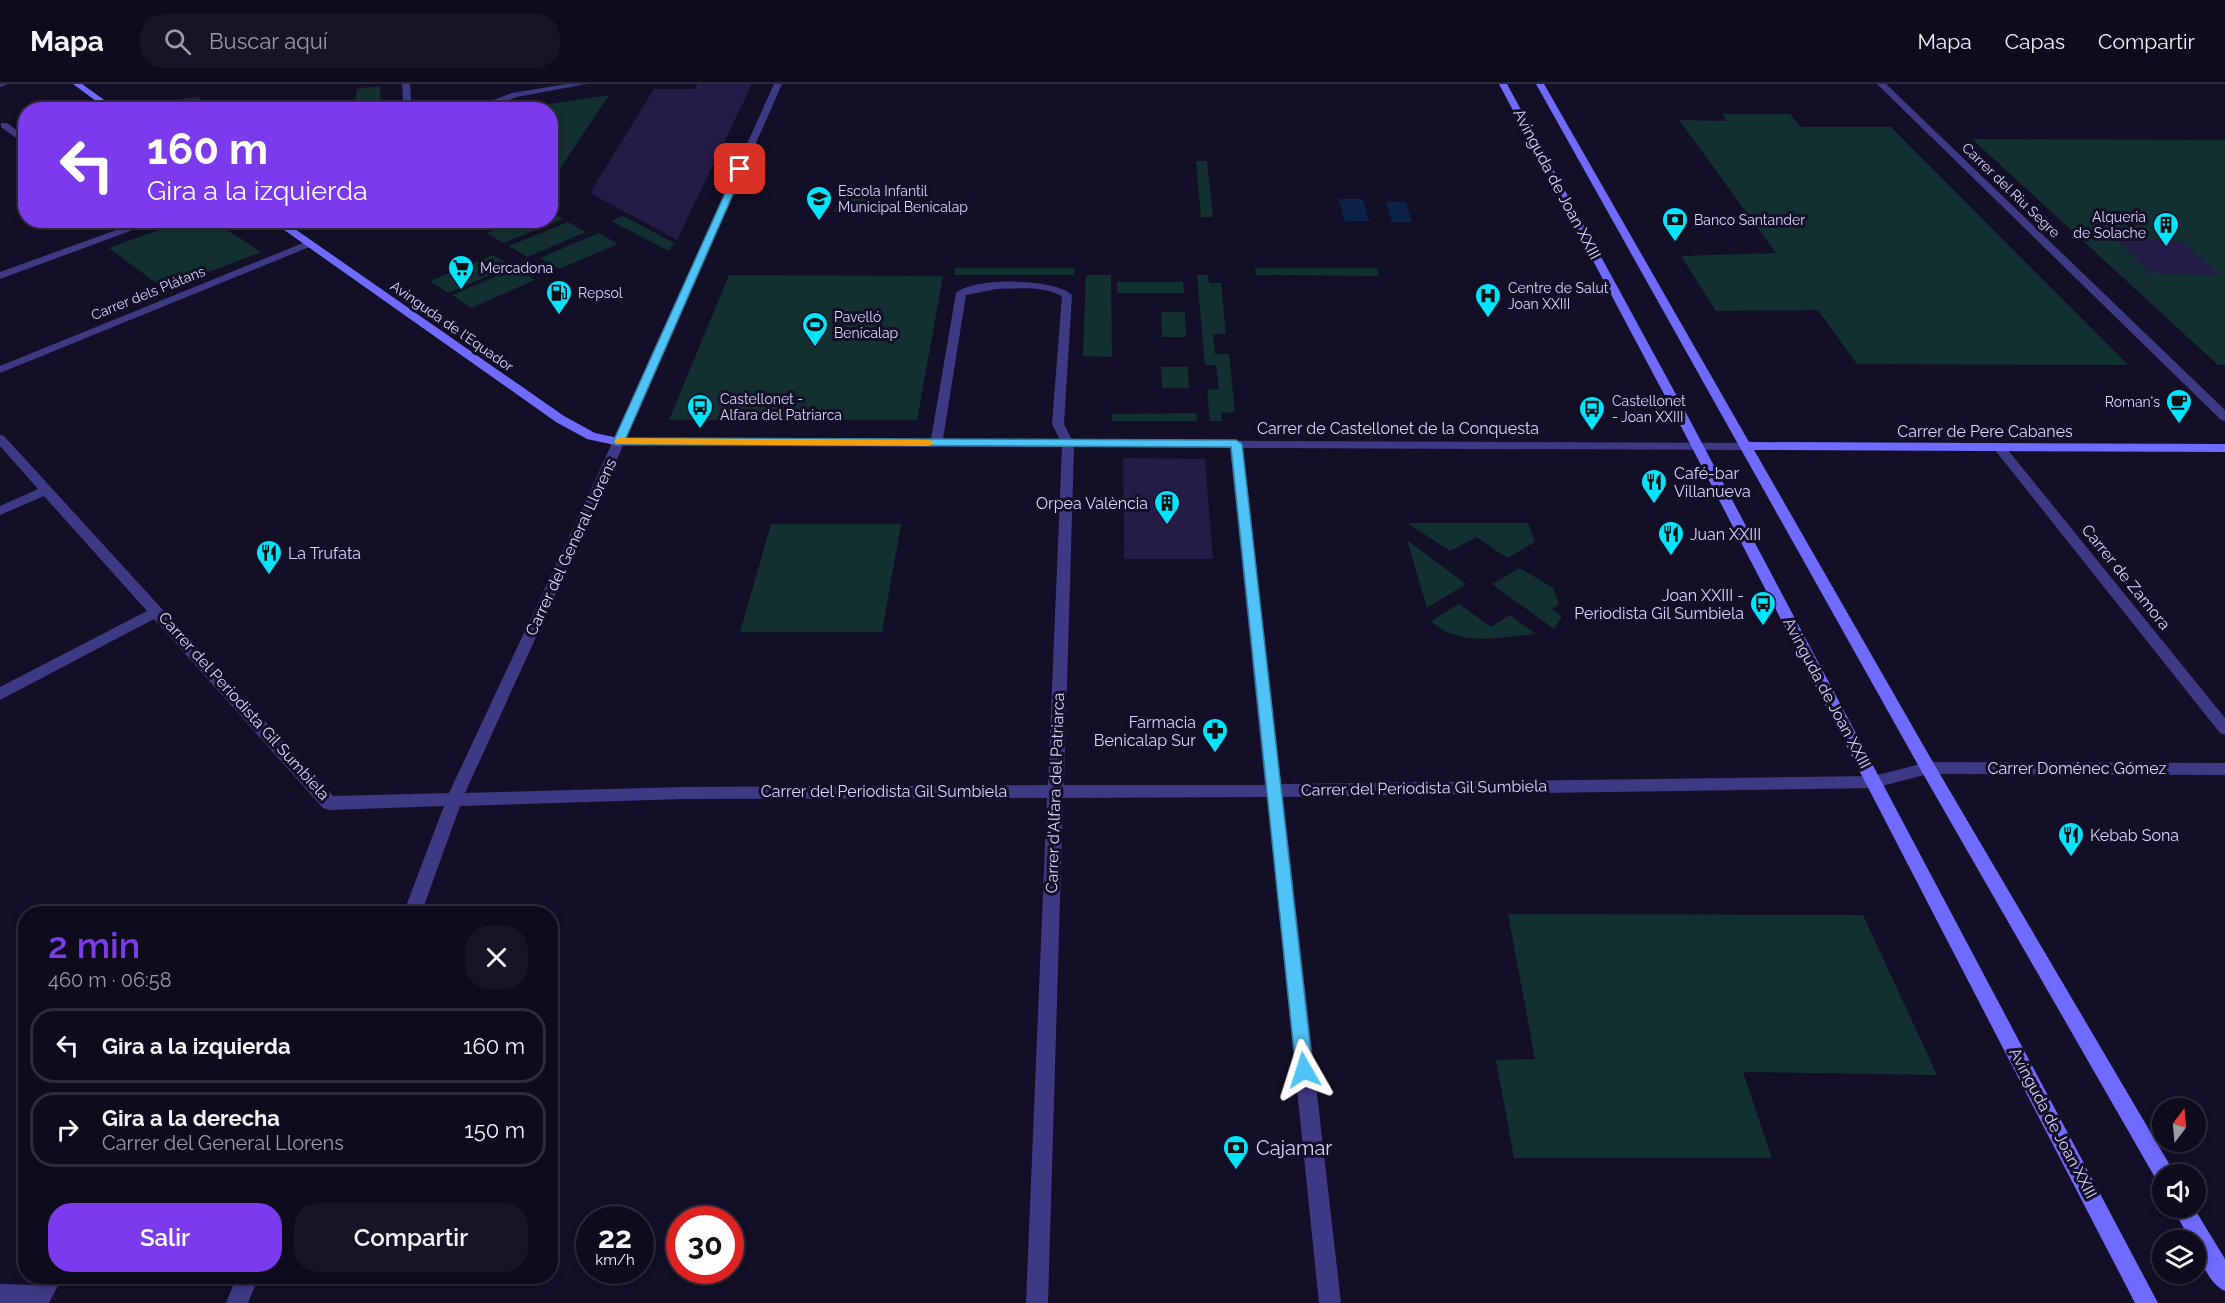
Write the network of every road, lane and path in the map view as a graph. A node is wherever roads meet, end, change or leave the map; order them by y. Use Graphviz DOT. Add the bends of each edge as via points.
graph roads {
  1 [pos="77,84"];
  2 [pos="406,84"];
  3 [pos="582,84"];
  4 [pos="778,84"];
  5 [pos="1503,84"];
  6 [pos="1540,84"];
  7 [pos="1881,84"];
  8 [pos="103,102"];
  9 [pos="409,102"];
  10 [pos="495,102"];
  11 [pos="1,124"];
  12 [pos="18,136"];
  13 [pos="133,228"];
  14 [pos="286,228"];
  15 [pos="308,244"];
  16 [pos="0,276"];
  17 [pos="0,370"];
  18 [pos="2225,417"];
  19 [pos="0,439"];
  20 [pos="619,442"];
  21 [pos="936,443"];
  22 [pos="1068,443"];
  23 [pos="1236,444"];
  24 [pos="1697,446"];
  25 [pos="1746,446"];
  26 [pos="1998,447"];
  27 [pos="2225,448"];
  28 [pos="46,490"];
  29 [pos="0,511"];
  30 [pos="158,611"];
  31 [pos="0,694"];
  32 [pos="2225,729"];
  33 [pos="1928,768"];
  34 [pos="2225,769"];
  35 [pos="1874,782"];
  36 [pos="1055,790"];
  37 [pos="1274,791"];
  38 [pos="454,800"];
  39 [pos="415,906"];
  40 [pos="2158,1164"];
  41 [pos="2189,1218"];
  42 [pos="2225,1280"];
  43 [pos="48,1284"];
  44 [pos="245,1284"];
  45 [pos="0,1295"];
  46 [pos="237,1303"];
  47 [pos="1037,1303"];
  48 [pos="1330,1303"];
  49 [pos="2147,1303"];
  1 -- 8 [label="main road"];
  2 -- 9 [label="street"];
  3 -- 10 [label="street" via="523,93"];
  4 -- 20 [label="street, Carrer del General Llorens"];
  5 -- 24 [label="main road, Avinguda de Joan XXIII"];
  6 -- 25 [label="main road, Avinguda de Joan XXIII"];
  7 -- 18 [label="street, Carrer del Riu Segre"];
  11 -- 12 [label="street"];
  13 -- 16 [label="street"];
  14 -- 15 [label="main road, Avinguda de l'Equador"];
  15 -- 17 [label="street, Carrer dels Plàtans"];
  15 -- 20 [label="main road, Avinguda de l'Equador" via="560,419 591,436"];
  19 -- 28 [label="street, Carrer del Periodista Gil Sumbiela"];
  20 -- 21 [label="street, Carrer de Castellonet de la Conquesta"];
  20 -- 38 [label="street, Carrer del General Llorens"];
  21 -- 22 [label="street, Carrer de Castellonet de la Conquesta"];
  21 -- 22 [label="street, Carrer d'Alfara del Patriarca" via="959,296 978,286 1060,289 1067,295 1058,424"];
  22 -- 23 [label="street, Carrer de Castellonet de la Conquesta"];
  22 -- 36 [label="street, Carrer d'Alfara del Patriarca"];
  23 -- 24 [label="street, Carrer de Castellonet de la Conquesta"];
  23 -- 37 [label="street"];
  24 -- 25 [label="street, Carrer de Castellonet de la Conquesta"];
  24 -- 35 [label="main road, Avinguda de Joan XXIII"];
  25 -- 26 [label="main road, Carrer de Pere Cabanes"];
  25 -- 33 [label="main road, Avinguda de Joan XXIII"];
  26 -- 27 [label="main road, Carrer de Pere Cabanes"];
  26 -- 32 [label="street, Carrer de Zamora"];
  28 -- 29 [label="street"];
  28 -- 30 [label="street, Carrer del Periodista Gil Sumbiela"];
  30 -- 31 [label="street"];
  30 -- 38 [label="street, Carrer del Periodista Gil Sumbiela" via="329,803"];
  33 -- 34 [label="street, Carrer Doménec Gómez"];
  33 -- 35 [label="street, Carrer del Periodista Gil Sumbiela"];
  33 -- 40 [label="main road, Avinguda de Joan XXIII"];
  35 -- 37 [label="street, Carrer del Periodista Gil Sumbiela"];
  35 -- 49 [label="main road, Avinguda de Joan XXIII"];
  36 -- 37 [label="street, Carrer del Periodista Gil Sumbiela"];
  36 -- 38 [label="street, Carrer del Periodista Gil Sumbiela" via="684,793"];
  36 -- 47 [label="street, Carrer d'Alfara del Patriarca"];
  37 -- 48 [label="street"];
  38 -- 39 [label="street, Carrer del General Llorens"];
  41 -- 42 [label="main road"];
  43 -- 45 [label="street" via="41,1296"];
  44 -- 46 [label="street"];
}
